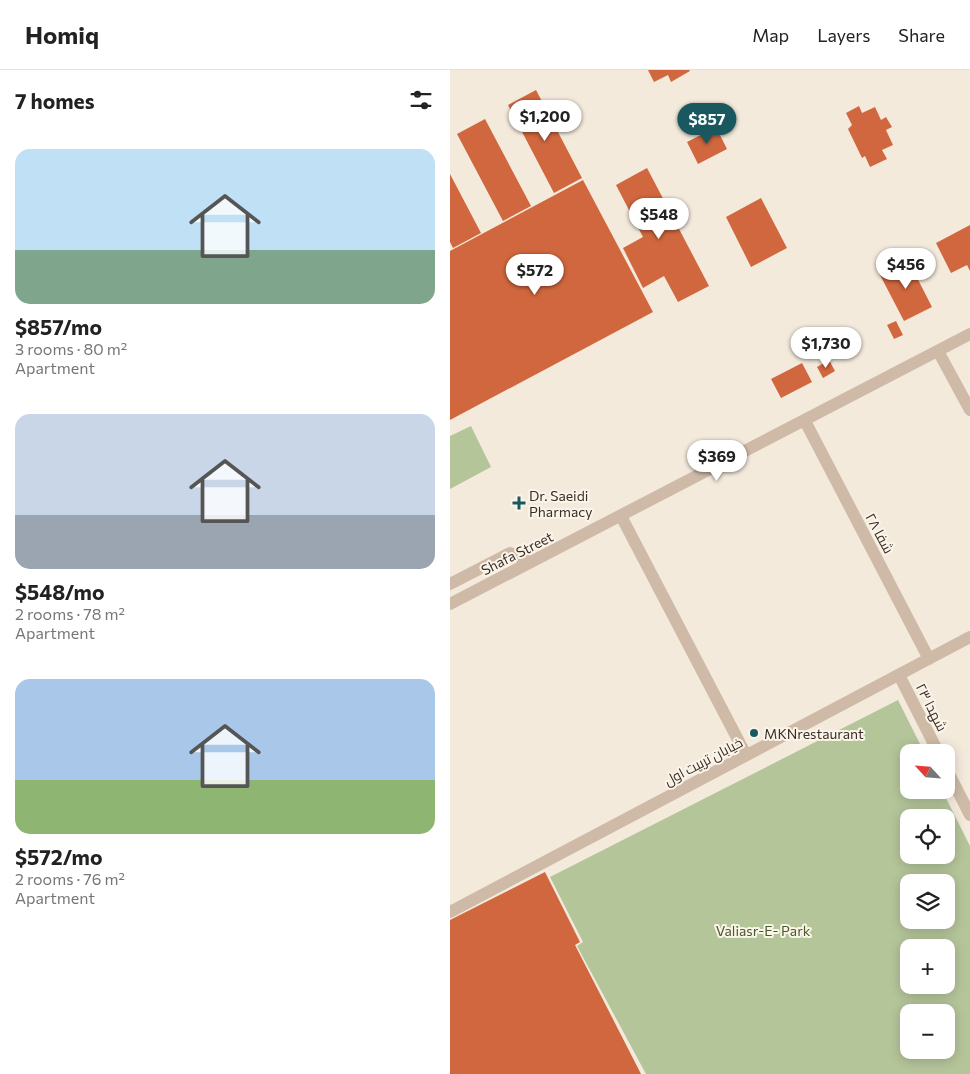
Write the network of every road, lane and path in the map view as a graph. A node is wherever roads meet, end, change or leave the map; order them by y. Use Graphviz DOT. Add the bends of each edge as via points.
graph roads {
  1 [pos="970,334"];
  2 [pos="938,351"];
  3 [pos="970,410"];
  4 [pos="805,421"];
  5 [pos="621,516"];
  6 [pos="532,562"];
  7 [pos="450,584"];
  8 [pos="450,604"];
  9 [pos="970,637"];
  10 [pos="929,659"];
  11 [pos="899,674"];
  12 [pos="934,744"];
  13 [pos="746,755"];
  14 [pos="955,786"];
  15 [pos="970,815"];
  16 [pos="450,912"];
  1 -- 2 [label="street, Shafa Street"];
  2 -- 3 [label="street"];
  2 -- 4 [label="street, Shafa Street"];
  4 -- 5 [label="street, Shafa Street"];
  4 -- 10 [label="street, شفا ۲۸"];
  5 -- 6 [label="street, Shafa Street"];
  5 -- 13 [label="street"];
  6 -- 7 [label="street" via="510,553"];
  6 -- 8 [label="street, Shafa Street"];
  9 -- 10 [label="street, خیابان تربیت اول"];
  10 -- 11 [label="street, خیابان تربیت اول"];
  11 -- 12 [label="street, شهدا ۲۳"];
  11 -- 13 [label="street, خیابان تربیت اول"];
  13 -- 16 [label="street, خیابان تربیت اول"];
  14 -- 15 [label="street"];
}
